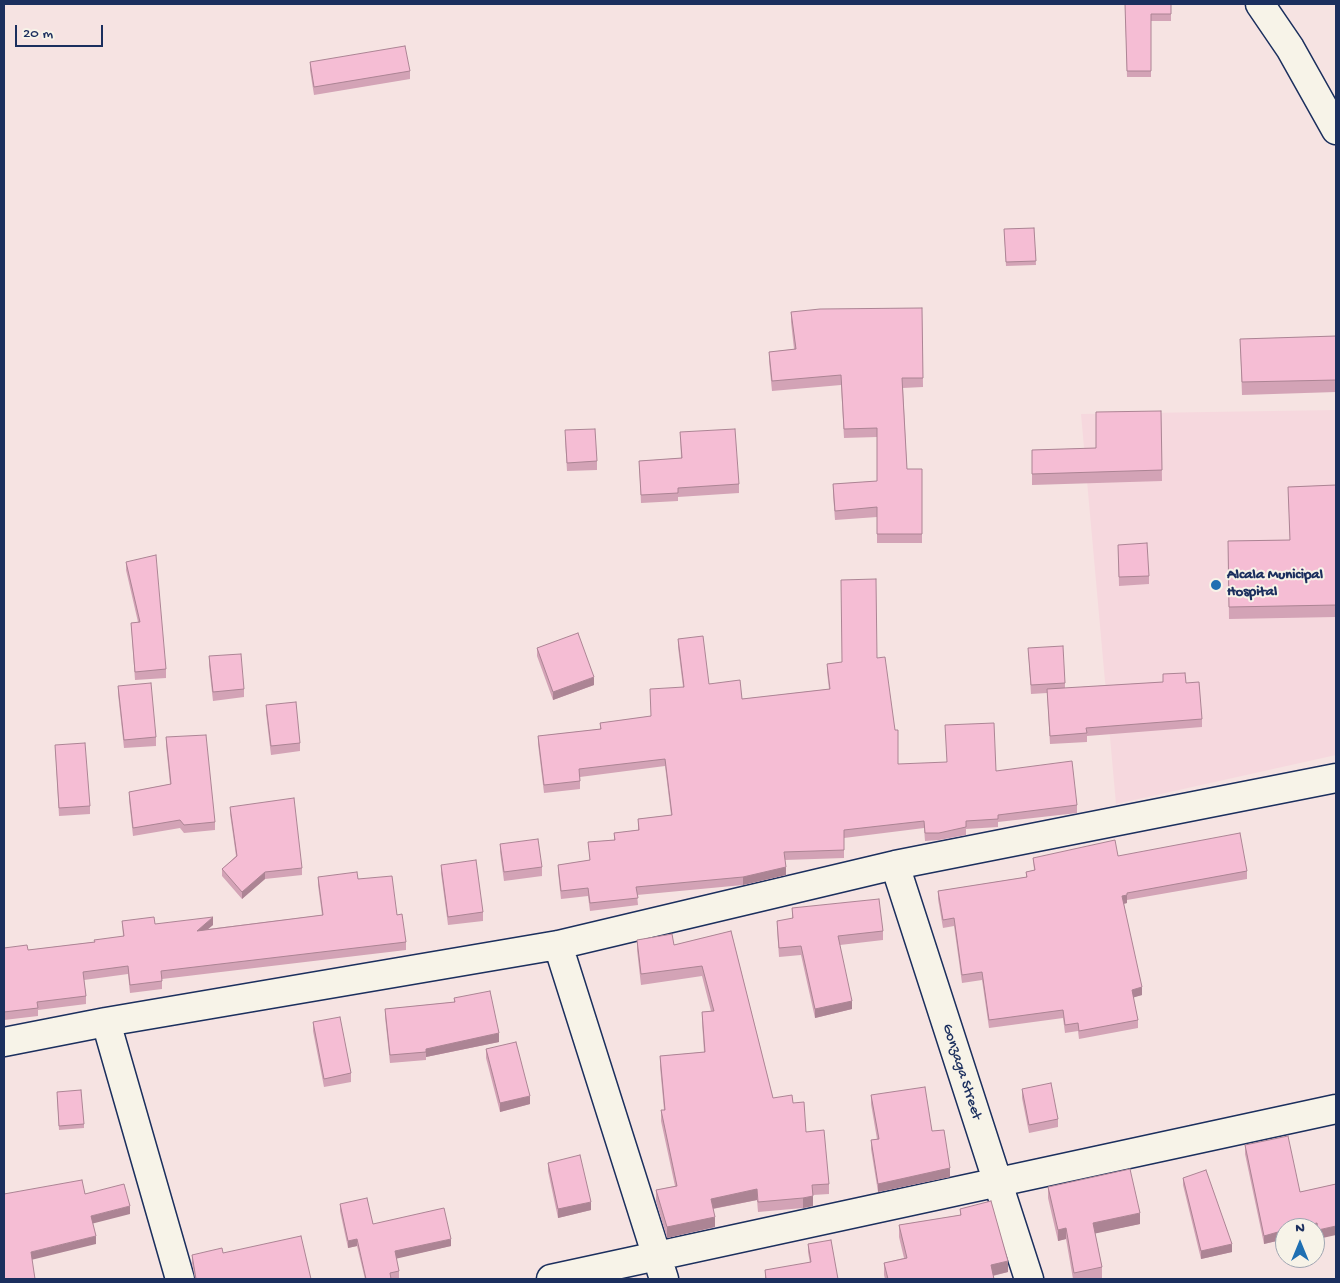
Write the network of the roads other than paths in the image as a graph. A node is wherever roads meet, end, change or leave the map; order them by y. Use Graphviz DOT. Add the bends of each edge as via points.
graph roads {
  1 [pos="1260,4"];
  2 [pos="1336,130"];
  3 [pos="1336,778"];
  4 [pos="895,865"];
  5 [pos="558,945"];
  6 [pos="106,1022"];
  7 [pos="4,1042"];
  8 [pos="1336,1109"];
  9 [pos="997,1184"];
  10 [pos="660,1268"];
  11 [pos="180,1279"];
  12 [pos="551,1279"];
  13 [pos="1029,1279"];
  1 -- 2 [label="street" via="1290,48"];
  3 -- 4 [label="street"];
  4 -- 5 [label="street"];
  4 -- 9 [label="street, Gonzaga Street"];
  5 -- 6 [label="street"];
  5 -- 10 [label="street"];
  6 -- 7 [label="street"];
  6 -- 11 [label="street"];
  8 -- 9 [label="street"];
  9 -- 10 [label="street"];
  9 -- 13 [label="street, Gonzaga Street"];
  10 -- 12 [label="street"];
}
